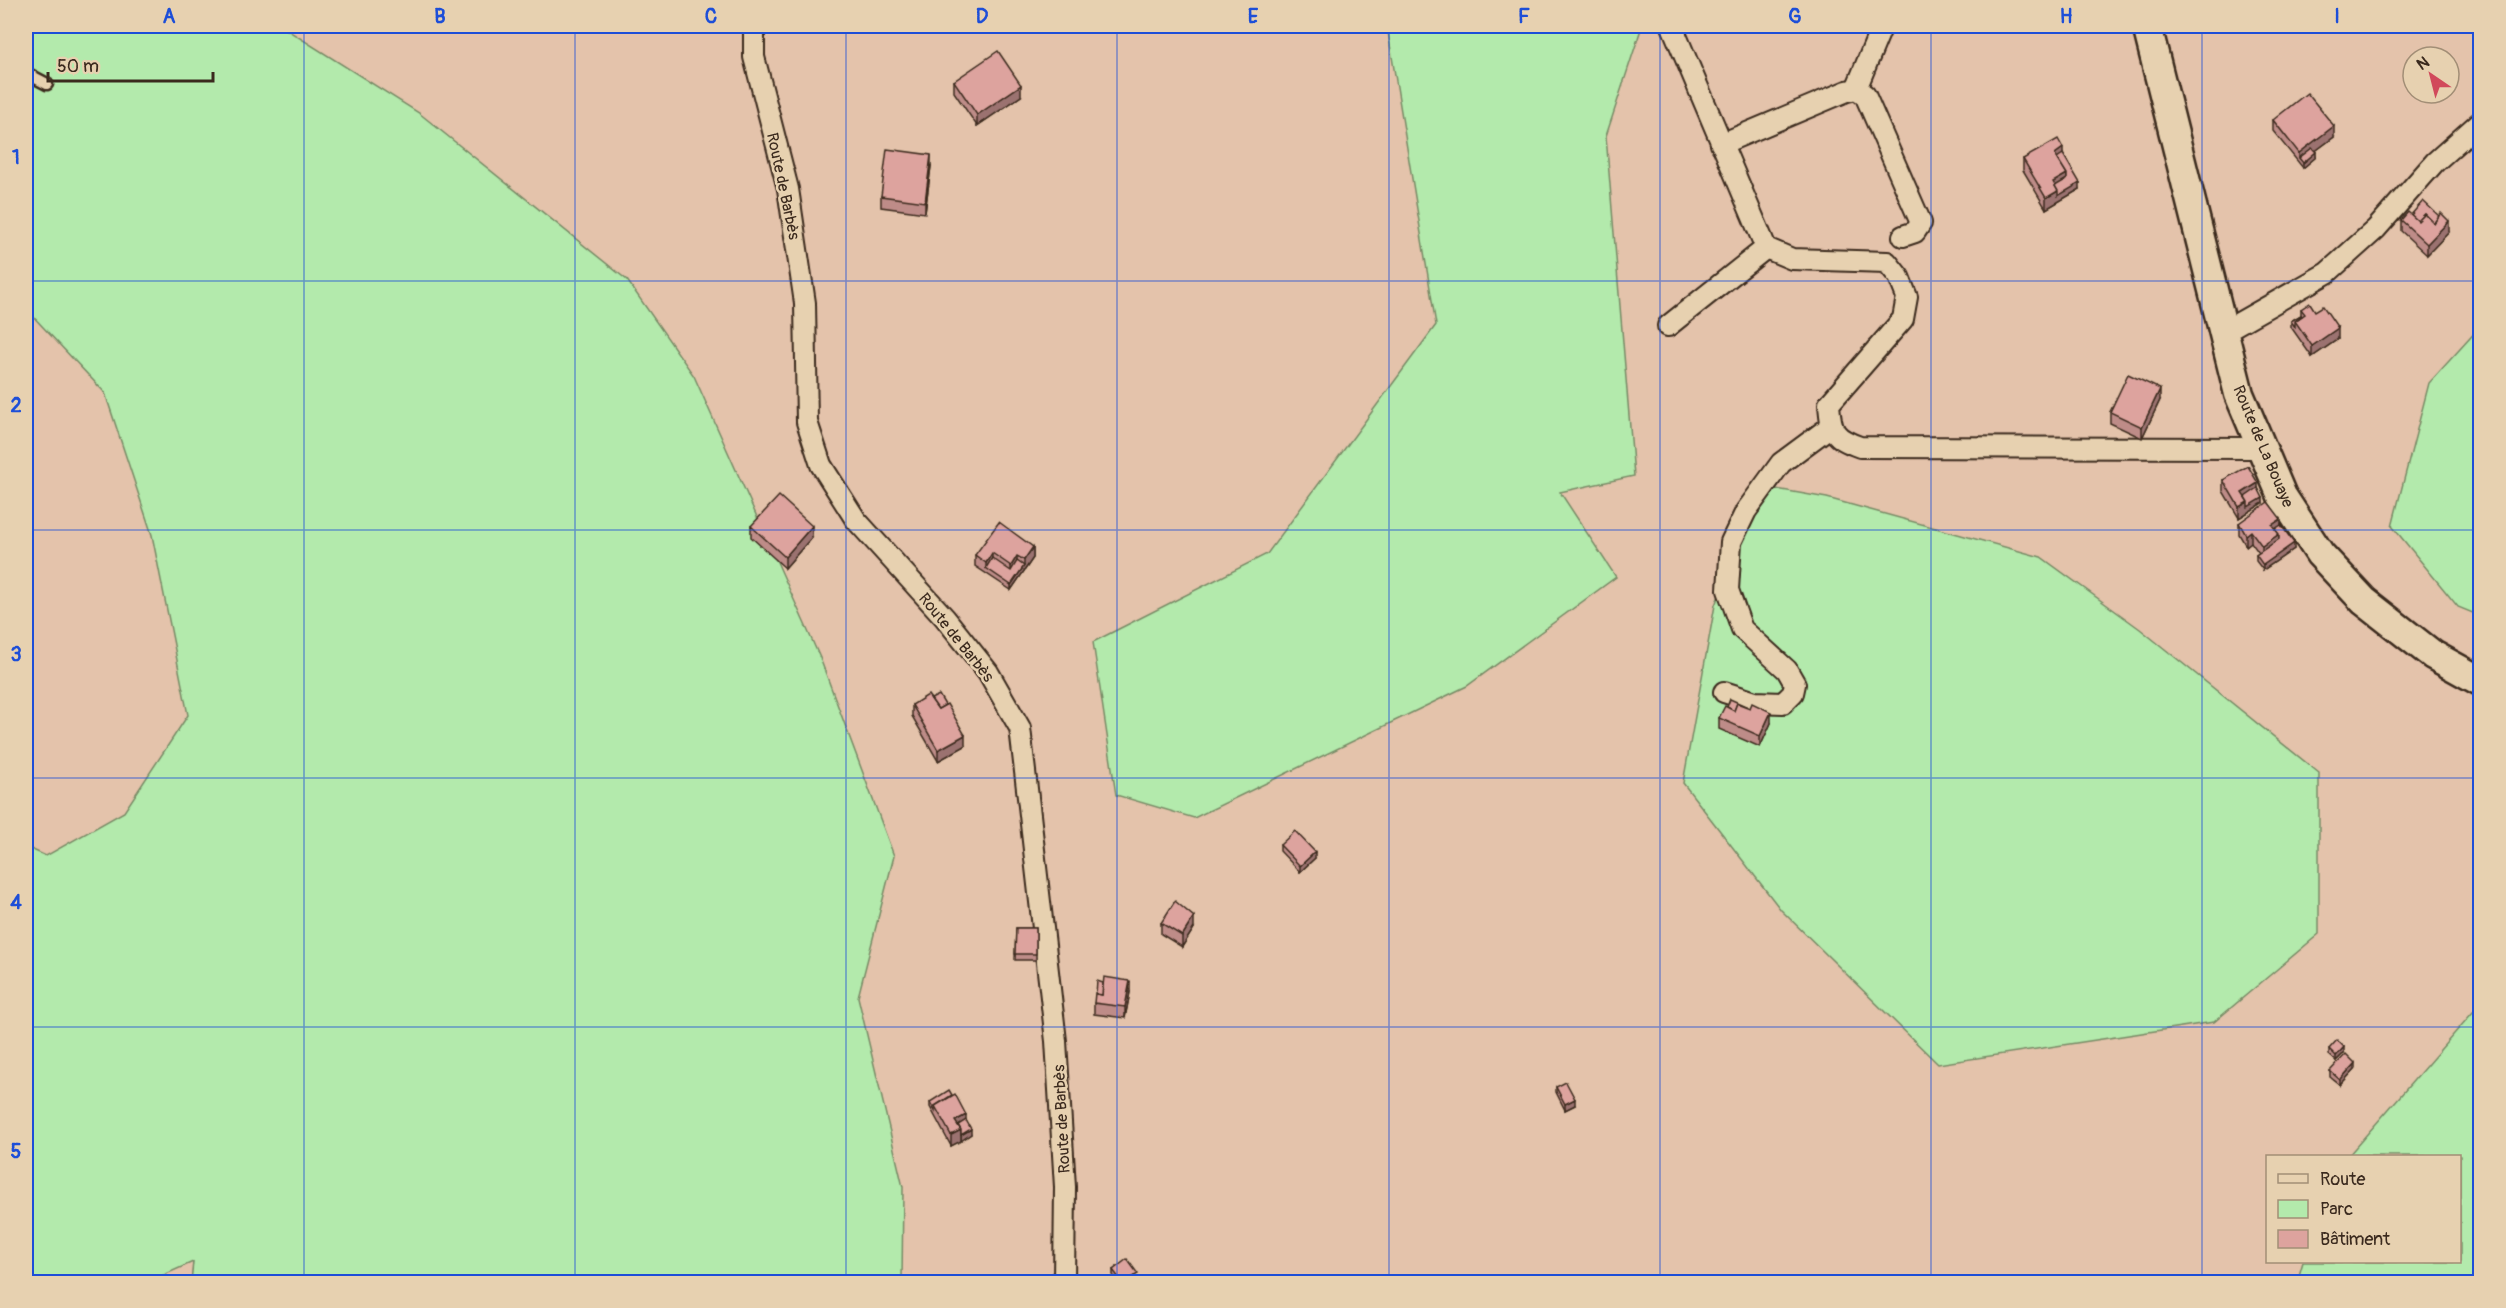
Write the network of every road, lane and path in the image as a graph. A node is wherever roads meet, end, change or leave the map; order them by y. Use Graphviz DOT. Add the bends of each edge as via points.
graph roads {
  1 [pos="754,26"];
  2 [pos="1672,26"];
  3 [pos="1882,26"];
  4 [pos="2147,26"];
  5 [pos="26,73"];
  6 [pos="47,84"];
  7 [pos="1856,89"];
  8 [pos="2481,122"];
  9 [pos="1721,144"];
  10 [pos="1903,236"];
  11 [pos="1766,248"];
  12 [pos="1668,326"];
  13 [pos="2223,332"];
  14 [pos="1831,426"];
  15 [pos="2261,448"];
  16 [pos="2481,681"];
  17 [pos="1724,692"];
  18 [pos="1064,1282"];
  1 -- 18 [label="street, Route de Barbès" via="754,57 788,189 805,303 807,422 821,465 856,520 988,672 1020,728 1056,1041 1065,1187"];
  2 -- 9 [label="street"];
  3 -- 7 [label="street"];
  4 -- 13 [label="main road, Route de La Bouaye"];
  5 -- 6 [label="lane"];
  7 -- 9 [label="street"];
  7 -- 10 [label="street" via="1864,95 1921,223 1915,232"];
  8 -- 13 [label="street" via="2435,162 2376,229 2327,273"];
  9 -- 11 [label="street"];
  11 -- 12 [label="street"];
  11 -- 14 [label="street" via="1792,259 1887,262 1899,277 1906,297 1903,319 1829,404"];
  13 -- 15 [label="main road, Route de La Bouaye" via="2239,394"];
  14 -- 15 [label="street" via="1840,440 1860,447"];
  14 -- 17 [label="street" via="1781,463 1746,511 1731,542 1728,591 1742,629 1787,670 1795,684 1793,693 1783,703 1755,702"];
  15 -- 16 [label="main road, Route de La Bouaye" via="2282,496 2320,554 2364,601 2433,655"];
}
